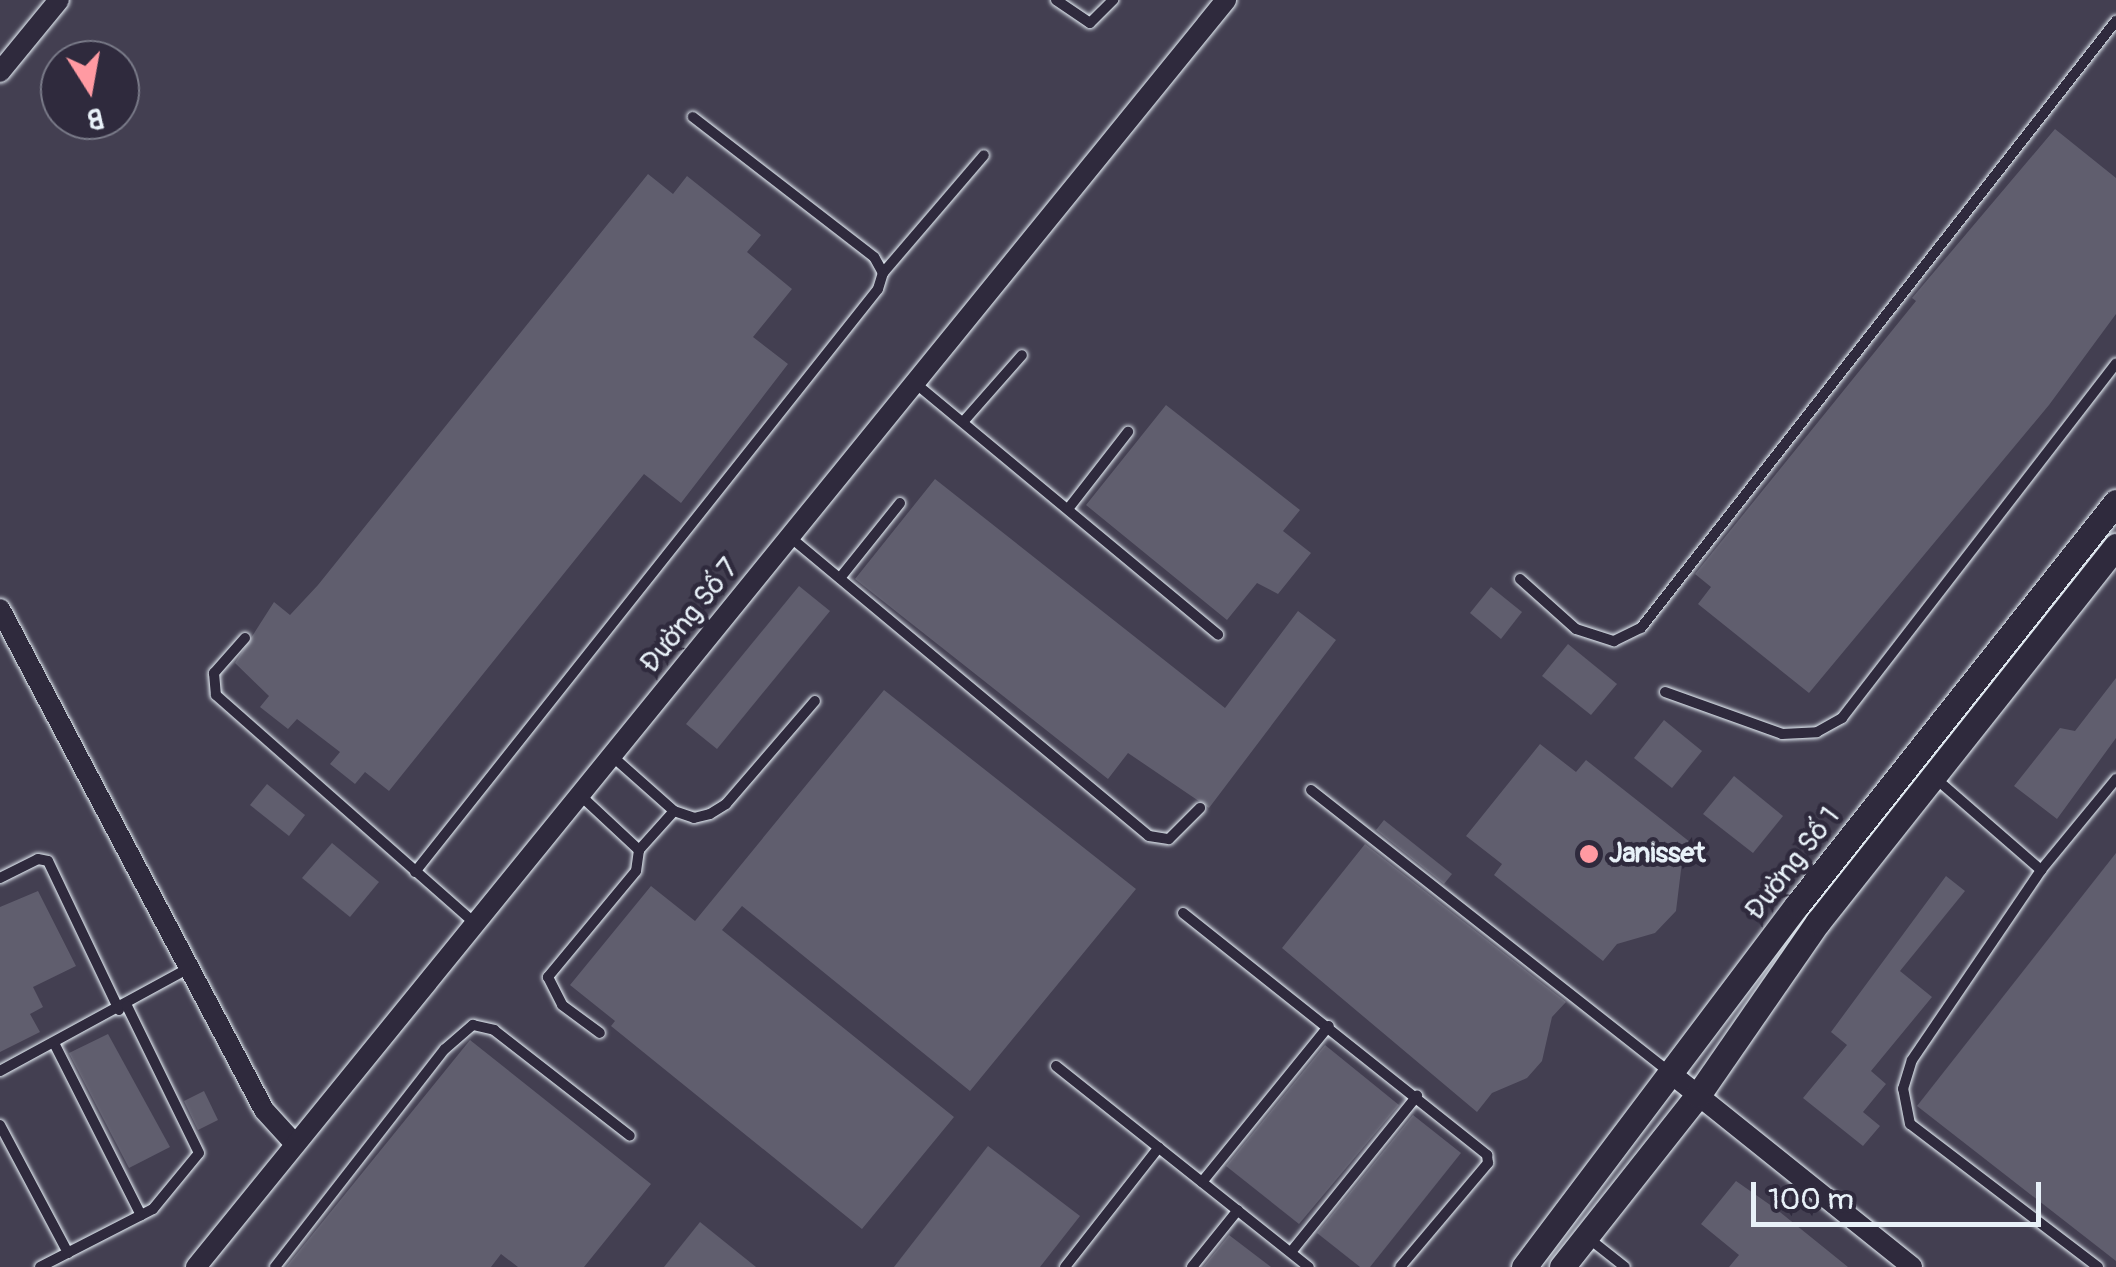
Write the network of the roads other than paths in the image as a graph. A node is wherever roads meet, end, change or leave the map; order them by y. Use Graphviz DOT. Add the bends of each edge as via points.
graph roads {
  1 [pos="58,0"];
  2 [pos="1056,0"];
  3 [pos="1113,0"];
  4 [pos="1226,0"];
  5 [pos="2116,21"];
  6 [pos="0,72"];
  7 [pos="693,117"];
  8 [pos="984,154"];
  9 [pos="883,273"];
  10 [pos="1022,355"];
  11 [pos="2116,363"];
  12 [pos="916,383"];
  13 [pos="963,422"];
  14 [pos="1128,432"];
  15 [pos="2116,502"];
  16 [pos="900,503"];
  17 [pos="1068,509"];
  18 [pos="790,537"];
  19 [pos="2116,546"];
  20 [pos="840,578"];
  21 [pos="1520,579"];
  22 [pos="0,609"];
  23 [pos="1218,635"];
  24 [pos="245,638"];
  25 [pos="1666,692"];
  26 [pos="815,700"];
  27 [pos="611,756"];
  28 [pos="1934,777"];
  29 [pos="2116,779"];
  30 [pos="1311,790"];
  31 [pos="580,795"];
  32 [pos="1200,808"];
  33 [pos="674,811"];
  34 [pos="639,850"];
  35 [pos="2041,870"];
  36 [pos="415,872"];
  37 [pos="0,878"];
  38 [pos="1183,914"];
  39 [pos="475,923"];
  40 [pos="189,968"];
  41 [pos="123,1008"];
  42 [pos="1329,1026"];
  43 [pos="600,1032"];
  44 [pos="54,1043"];
  45 [pos="1056,1066"];
  46 [pos="0,1071"];
  47 [pos="1674,1076"];
  48 [pos="1698,1095"];
  49 [pos="1417,1096"];
  50 [pos="0,1124"];
  51 [pos="630,1136"];
  52 [pos="295,1144"];
  53 [pos="1159,1148"];
  54 [pos="1202,1182"];
  55 [pos="1238,1210"];
  56 [pos="142,1215"];
  57 [pos="1586,1236"];
  58 [pos="68,1252"];
  59 [pos="1291,1252"];
  60 [pos="40,1267"];
  61 [pos="196,1267"];
  62 [pos="275,1267"];
  63 [pos="1064,1267"];
  64 [pos="1192,1267"];
  65 [pos="1309,1267"];
  66 [pos="1400,1267"];
  67 [pos="1524,1267"];
  68 [pos="1562,1267"];
  69 [pos="1625,1267"];
  70 [pos="1912,1267"];
  71 [pos="2098,1267"];
  1 -- 6 [label="street"];
  2 -- 3 [label="lane" via="1090,23"];
  4 -- 12 [label="street, Đường Số 7"];
  5 -- 21 [label="lane" via="1642,628 1614,640 1576,629"];
  7 -- 9 [label="lane" via="874,257"];
  8 -- 9 [label="lane"];
  9 -- 36 [label="lane" via="878,288"];
  10 -- 13 [label="lane"];
  11 -- 25 [label="lane" via="1842,718 1817,732 1782,734"];
  12 -- 13 [label="lane"];
  12 -- 18 [label="street, Đường Số 7"];
  13 -- 17 [label="lane"];
  14 -- 17 [label="lane"];
  15 -- 47 [label="street, Đường Số 1" via="1797,905"];
  16 -- 20 [label="lane"];
  17 -- 23 [label="lane"];
  18 -- 20 [label="lane"];
  18 -- 27 [label="street, Đường Số 7"];
  19 -- 28 [label="street, Đường Số 1"];
  20 -- 32 [label="lane" via="1149,836 1169,839"];
  22 -- 40 [label="street"];
  24 -- 36 [label="lane" via="214,673 216,695"];
  26 -- 33 [label="lane" via="726,804 694,818"];
  27 -- 31 [label="street, Đường Số 7"];
  27 -- 33 [label="lane"];
  28 -- 35 [label="lane"];
  28 -- 48 [label="street, Đường Số 1" via="1818,922"];
  29 -- 35 [label="lane"];
  30 -- 47 [label="lane"];
  31 -- 34 [label="lane"];
  31 -- 39 [label="street, Đường Số 7"];
  33 -- 34 [label="lane"];
  34 -- 43 [label="lane" via="636,871 548,978 562,1005"];
  35 -- 71 [label="lane" via="1912,1060 1903,1089 1910,1124"];
  36 -- 39 [label="lane"];
  37 -- 41 [label="lane" via="38,859 48,861"];
  38 -- 42 [label="lane"];
  39 -- 52 [label="street, Đường Số 7"];
  40 -- 41 [label="lane"];
  40 -- 52 [label="street" via="264,1110"];
  41 -- 44 [label="lane"];
  41 -- 56 [label="lane" via="198,1147"];
  42 -- 49 [label="lane"];
  42 -- 54 [label="lane"];
  44 -- 46 [label="lane"];
  44 -- 56 [label="lane"];
  45 -- 53 [label="lane"];
  47 -- 48 [label="street"];
  47 -- 67 [label="street, Đường Số 1"];
  48 -- 57 [label="street, Đường Số 1"];
  48 -- 70 [label="street"];
  49 -- 59 [label="lane"];
  49 -- 66 [label="lane" via="1482,1149 1488,1162"];
  50 -- 58 [label="lane"];
  51 -- 62 [label="lane" via="494,1030 474,1025 445,1049"];
  52 -- 61 [label="street, Đường Số 7"];
  53 -- 54 [label="lane"];
  53 -- 63 [label="lane"];
  54 -- 55 [label="lane"];
  55 -- 59 [label="lane"];
  55 -- 64 [label="lane"];
  56 -- 58 [label="lane"];
  57 -- 68 [label="street, Đường Số 1"];
  57 -- 69 [label="lane"];
  58 -- 60 [label="lane"];
  59 -- 65 [label="lane"];
}
